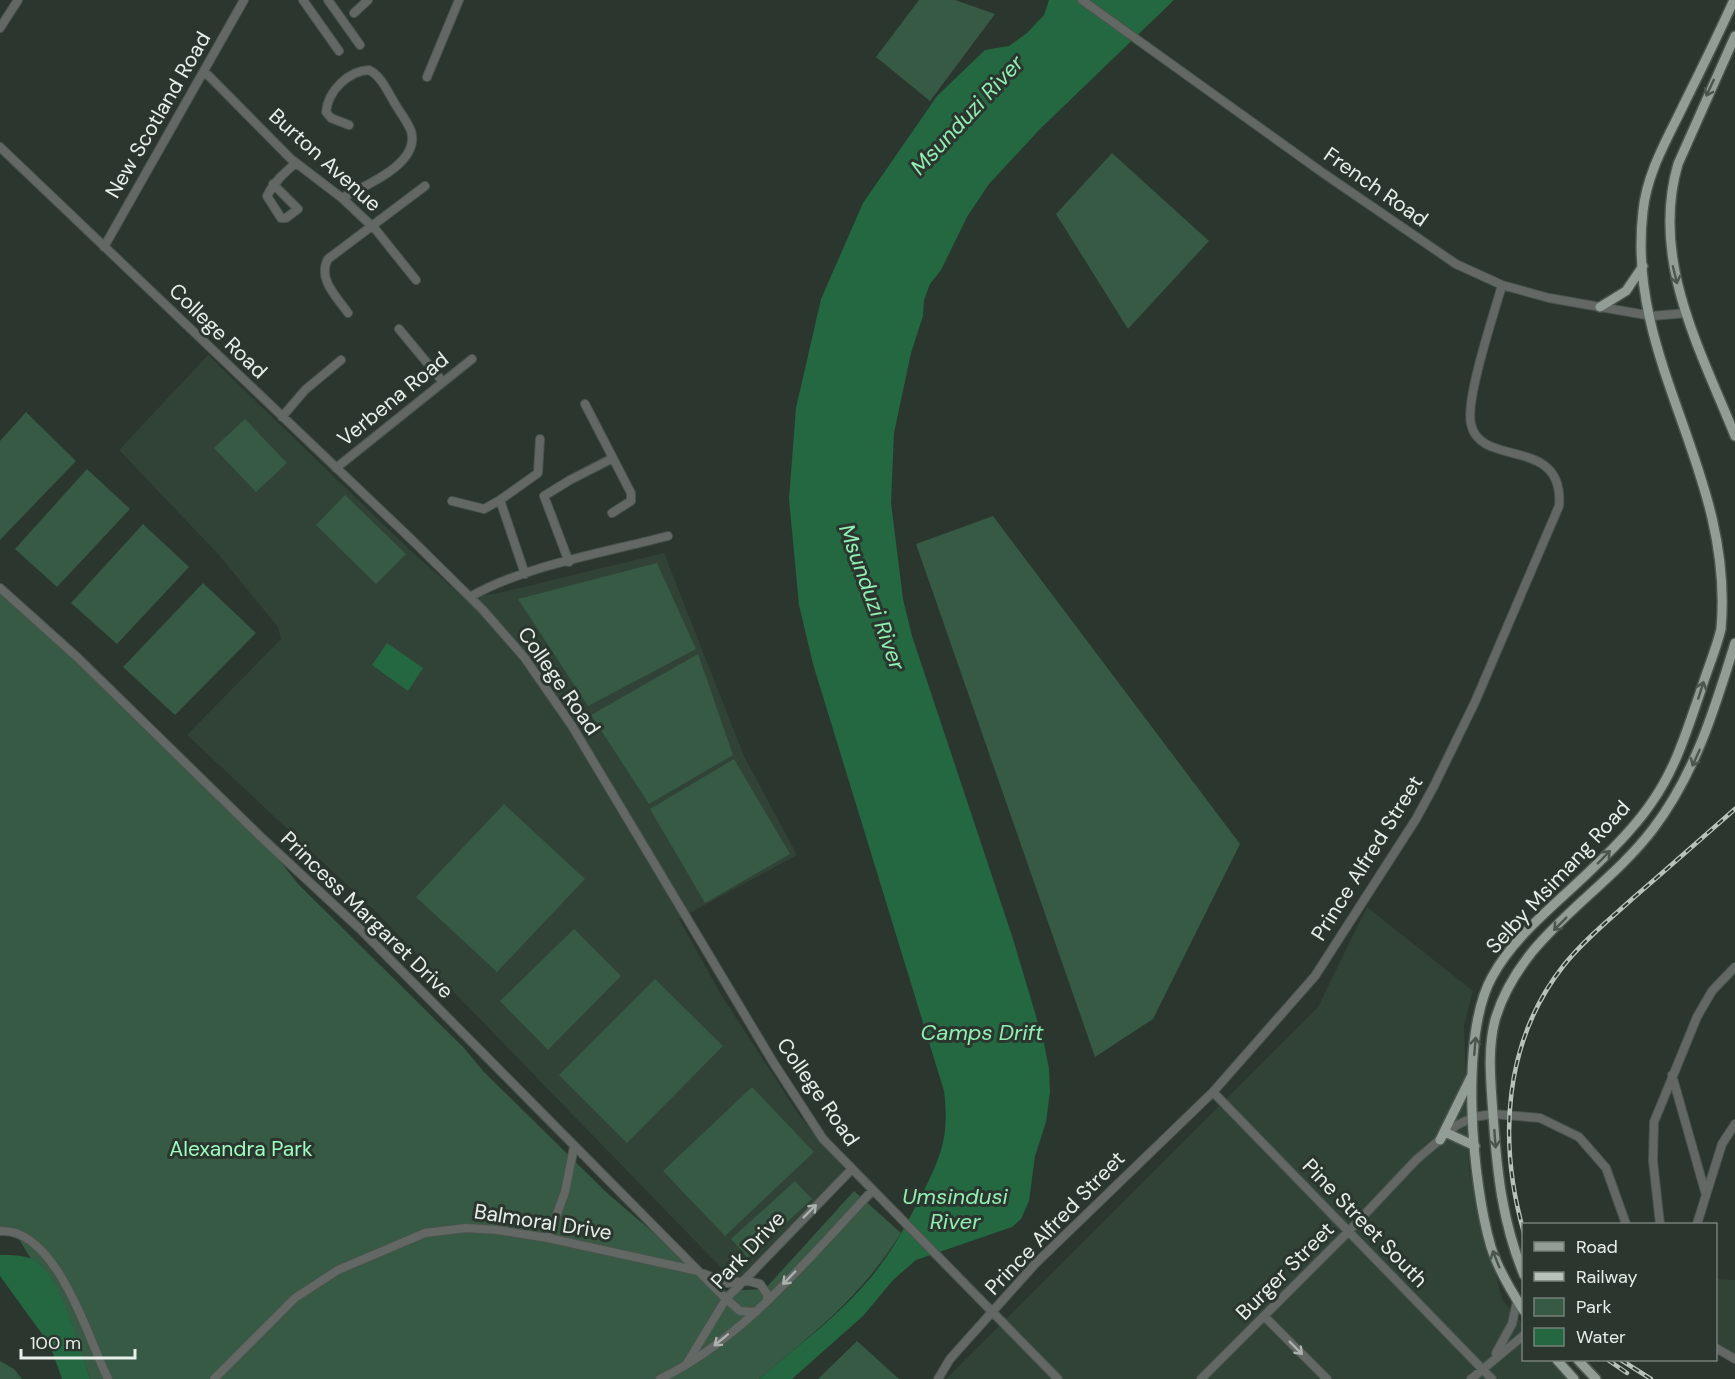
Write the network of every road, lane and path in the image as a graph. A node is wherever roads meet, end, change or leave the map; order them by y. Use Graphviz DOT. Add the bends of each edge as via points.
graph roads {
  1 [pos="18,0"];
  2 [pos="303,0"];
  3 [pos="328,0"];
  4 [pos="368,0"];
  5 [pos="459,0"];
  6 [pos="1082,0"];
  7 [pos="1734,0"];
  8 [pos="242,1"];
  9 [pos="354,13"];
  10 [pos="0,28"];
  11 [pos="1735,36"];
  12 [pos="360,45"];
  13 [pos="339,51"];
  14 [pos="204,71"];
  15 [pos="427,77"];
  16 [pos="349,124"];
  17 [pos="0,147"];
  18 [pos="296,163"];
  19 [pos="273,184"];
  20 [pos="425,186"];
  21 [pos="342,198"];
  22 [pos="371,225"];
  23 [pos="104,247"];
  24 [pos="1643,266"];
  25 [pos="416,280"];
  26 [pos="1502,285"];
  27 [pos="1600,307"];
  28 [pos="1687,313"];
  29 [pos="348,314"];
  30 [pos="1652,316"];
  31 [pos="399,329"];
  32 [pos="472,359"];
  33 [pos="341,360"];
  34 [pos="443,382"];
  35 [pos="585,404"];
  36 [pos="282,417"];
  37 [pos="1735,436"];
  38 [pos="540,439"];
  39 [pos="613,458"];
  40 [pos="1708,463"];
  41 [pos="336,468"];
  42 [pos="500,500"];
  43 [pos="453,501"];
  44 [pos="612,513"];
  45 [pos="668,537"];
  46 [pos="1729,551"];
  47 [pos="569,562"];
  48 [pos="525,574"];
  49 [pos="0,588"];
  50 [pos="470,597"];
  51 [pos="1735,643"];
  52 [pos="1735,967"];
  53 [pos="1473,1071"];
  54 [pos="1672,1075"];
  55 [pos="1213,1092"];
  56 [pos="1493,1114"];
  57 [pos="1474,1117"];
  58 [pos="1735,1124"];
  59 [pos="1444,1136"];
  60 [pos="1475,1146"];
  61 [pos="574,1147"];
  62 [pos="852,1169"];
  63 [pos="873,1190"];
  64 [pos="1706,1195"];
  65 [pos="1626,1223"];
  66 [pos="1660,1223"];
  67 [pos="1697,1223"];
  68 [pos="0,1231"];
  69 [pos="1349,1231"];
  70 [pos="548,1238"];
  71 [pos="1522,1269"];
  72 [pos="701,1272"];
  73 [pos="740,1283"];
  74 [pos="726,1299"];
  75 [pos="1517,1301"];
  76 [pos="767,1302"];
  77 [pos="1522,1308"];
  78 [pos="756,1312"];
  79 [pos="994,1313"];
  80 [pos="1264,1317"];
  81 [pos="1522,1337"];
  82 [pos="1717,1349"];
  83 [pos="1735,1359"];
  84 [pos="1490,1361"];
  85 [pos="1559,1361"];
  86 [pos="1580,1361"];
  87 [pos="685,1367"];
  88 [pos="1482,1369"];
  89 [pos="108,1379"];
  90 [pos="214,1379"];
  91 [pos="660,1379"];
  92 [pos="938,1379"];
  93 [pos="1058,1379"];
  94 [pos="1201,1379"];
  95 [pos="1327,1379"];
  96 [pos="1471,1379"];
  97 [pos="1492,1379"];
  98 [pos="1574,1379"];
  99 [pos="1596,1379"];
  1 -- 10 [label="street"];
  2 -- 13 [label="street"];
  3 -- 12 [label="street"];
  4 -- 9 [label="street"];
  5 -- 15 [label="street"];
  6 -- 26 [label="street, French Road" via="1432,249"];
  7 -- 24 [label="main road" via="1656,162 1643,209"];
  8 -- 14 [label="street, New Scotland Road"];
  11 -- 28 [label="main road, one-way" via="1672,183 1670,253"];
  14 -- 18 [label="street, Burton Avenue"];
  14 -- 23 [label="street, New Scotland Road"];
  16 -- 21 [label="street" via="331,118 326,112 327,103 346,78 369,70 380,79 405,119 412,144 401,163"];
  17 -- 23 [label="street, College Road"];
  18 -- 19 [label="street"];
  18 -- 21 [label="street, Burton Avenue"];
  19 -- 19 [label="street" via="267,196 281,218 295,214 297,207"];
  20 -- 22 [label="street"];
  21 -- 22 [label="street, Burton Avenue"];
  22 -- 25 [label="street, Burton Avenue"];
  22 -- 29 [label="street" via="330,255 324,268 325,280"];
  23 -- 36 [label="street, College Road"];
  24 -- 27 [label="main road" via="1629,288"];
  24 -- 30 [label="main road"];
  26 -- 27 [label="street, French Road"];
  26 -- 55 [label="street, Prince Alfred Street" via="1472,398 1471,426 1484,443 1524,457 1555,475 1559,491 1557,513 1475,702 1416,819 1315,976"];
  27 -- 30 [label="street, French Road"];
  28 -- 30 [label="street, French Road"];
  28 -- 37 [label="main road"];
  30 -- 40 [label="main road"];
  31 -- 34 [label="street"];
  32 -- 34 [label="street, Verbena Road"];
  33 -- 36 [label="street" via="305,390"];
  34 -- 41 [label="street, Verbena Road"];
  35 -- 39 [label="street"];
  36 -- 41 [label="street, College Road"];
  38 -- 42 [label="street" via="538,473"];
  39 -- 44 [label="street" via="632,499"];
  39 -- 47 [label="street" via="544,496"];
  41 -- 50 [label="street, College Road"];
  42 -- 43 [label="street" via="484,509"];
  42 -- 48 [label="street"];
  45 -- 47 [label="street"];
  53 -- 46 [label="main road, Selby Msimang Road, one-way" via="1480,1008 1499,965 1651,804 1678,756 1721,630"];
  47 -- 48 [label="street"];
  48 -- 50 [label="street"];
  49 -- 61 [label="street, Princess Margaret Drive" via="86,665 360,929"];
  50 -- 62 [label="street, College Road" via="524,657 553,698 773,1062 823,1139"];
  51 -- 56 [label="main road, Selby Msimang Road, one-way" via="1698,754 1670,806 1638,847 1534,951 1510,985 1492,1035"];
  52 -- 54 [label="street" via="1712,991"];
  53 -- 57 [label="main road, Selby Msimang Road"];
  53 -- 59 [label="main road"];
  54 -- 64 [label="street"];
  54 -- 66 [label="street" via="1652,1133"];
  55 -- 69 [label="street, Pine Street South"];
  55 -- 79 [label="street, Prince Alfred Street" via="1036,1263"];
  56 -- 57 [label="street"];
  56 -- 65 [label="street" via="1540,1118 1579,1137 1605,1168"];
  56 -- 71 [label="main road, Selby Msimang Road, one-way" via="1502,1207"];
  57 -- 59 [label="street, Burger Street"];
  57 -- 60 [label="main road, Selby Msimang Road"];
  58 -- 64 [label="street" via="1722,1144"];
  59 -- 60 [label="main road"];
  59 -- 69 [label="street, Burger Street"];
  75 -- 60 [label="main road, Selby Msimang Road, one-way" via="1492,1247"];
  61 -- 70 [label="street" via="565,1192"];
  61 -- 72 [label="street, Princess Margaret Drive"];
  62 -- 63 [label="street, College Road"];
  73 -- 62 [label="street, Park Drive, one-way"];
  63 -- 76 [label="street, one-way"];
  63 -- 79 [label="street, College Road"];
  64 -- 67 [label="street"];
  68 -- 89 [label="street" via="16,1233 37,1245 54,1267 71,1295"];
  69 -- 80 [label="street, Burger Street"];
  69 -- 88 [label="street, Pine Street South"];
  70 -- 72 [label="street, Balmoral Drive"];
  70 -- 90 [label="street, Balmoral Drive" via="466,1228 404,1240 338,1270 295,1298"];
  72 -- 73 [label="street, Princess Margaret Drive" via="727,1283"];
  72 -- 74 [label="street, Princess Margaret Drive"];
  73 -- 74 [label="street, Park Drive"];
  73 -- 76 [label="street" via="760,1284"];
  74 -- 78 [label="street" via="740,1311"];
  74 -- 87 [label="street, Park Drive"];
  75 -- 77 [label="main road, Selby Msimang Road"];
  75 -- 84 [label="street" via="1512,1324"];
  76 -- 78 [label="street"];
  78 -- 87 [label="street, one-way"];
  79 -- 92 [label="street, Prince Alfred Street" via="950,1359"];
  79 -- 93 [label="street, College Road"];
  80 -- 94 [label="street, Burger Street"];
  80 -- 95 [label="street, one-way"];
  81 -- 84 [label="street"];
  82 -- 83 [label="street"];
  84 -- 88 [label="street"];
  85 -- 98 [label="main road"];
  86 -- 99 [label="main road"];
  87 -- 91 [label="street"];
  88 -- 96 [label="street"];
  88 -- 97 [label="street, Pine Street South"];
}
